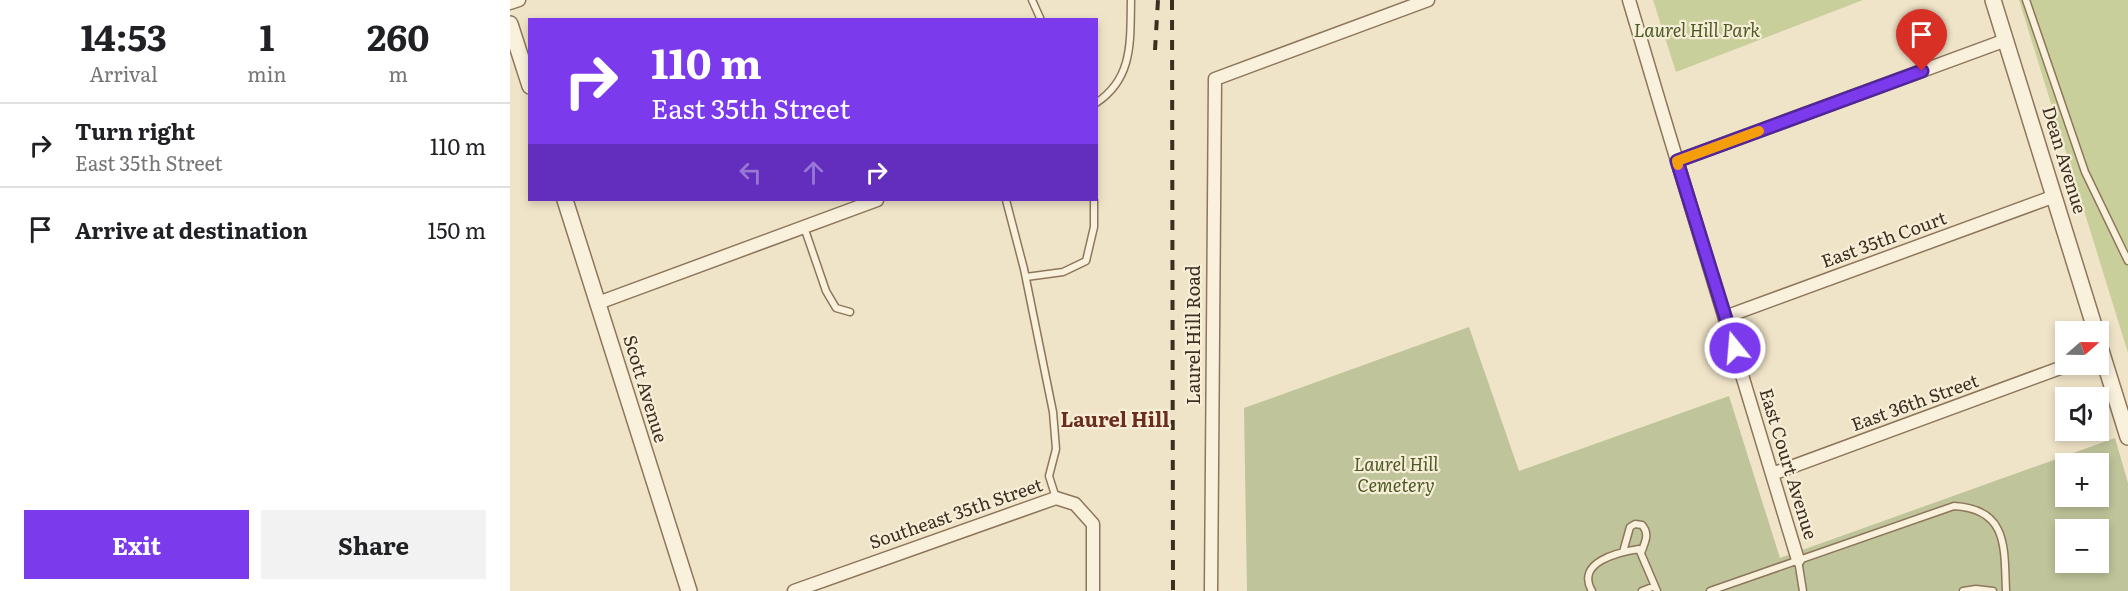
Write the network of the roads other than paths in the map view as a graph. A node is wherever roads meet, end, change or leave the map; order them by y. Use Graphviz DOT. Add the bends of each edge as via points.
graph roads {
  1 [pos="519,0"];
  2 [pos="1032,0"];
  3 [pos="1131,0"];
  4 [pos="1428,0"];
  5 [pos="1629,0"];
  6 [pos="1993,0"];
  7 [pos="2026,0"];
  8 [pos="510,3"];
  9 [pos="1040,18"];
  10 [pos="510,24"];
  11 [pos="2006,40"];
  12 [pos="528,80"];
  13 [pos="1098,101"];
  14 [pos="1677,161"];
  15 [pos="2055,196"];
  16 [pos="565,201"];
  17 [pos="874,201"];
  18 [pos="1006,201"];
  19 [pos="1094,201"];
  20 [pos="804,227"];
  21 [pos="2128,261"];
  22 [pos="1026,277"];
  23 [pos="598,303"];
  24 [pos="850,312"];
  25 [pos="1725,317"];
  26 [pos="2093,321"];
  27 [pos="2055,370"];
  28 [pos="2108,375"];
  29 [pos="2128,437"];
  30 [pos="1772,474"];
  31 [pos="1056,498"];
  32 [pos="1623,552"];
  33 [pos="1641,553"];
  34 [pos="1798,560"];
  35 [pos="1656,589"];
  36 [pos="689,591"];
  37 [pos="795,591"];
  38 [pos="1093,591"];
  39 [pos="1211,591"];
  40 [pos="1592,591"];
  41 [pos="1642,591"];
  42 [pos="1710,591"];
  43 [pos="1803,591"];
  44 [pos="1963,591"];
  45 [pos="1994,591"];
  46 [pos="2006,591"];
  1 -- 8 [label="street"];
  2 -- 9 [label="lane"];
  3 -- 13 [label="lane" via="1130,51 1118,84"];
  4 -- 39 [label="street, Laurel Hill Road" via="1215,79"];
  5 -- 14 [label="street, East Court Avenue"];
  6 -- 11 [label="street, Dean Avenue"];
  7 -- 21 [label="lane" via="2085,172"];
  10 -- 12 [label="street"];
  11 -- 14 [label="street"];
  11 -- 15 [label="street, Dean Avenue"];
  14 -- 25 [label="street, East Court Avenue"];
  15 -- 25 [label="street, East 35th Court"];
  15 -- 26 [label="street, Dean Avenue"];
  16 -- 23 [label="street, Scott Avenue"];
  17 -- 20 [label="street"];
  18 -- 22 [label="lane"];
  19 -- 22 [label="lane" via="1094,227 1086,261 1064,272"];
  20 -- 23 [label="street"];
  20 -- 24 [label="lane" via="826,291 836,308"];
  22 -- 31 [label="lane" via="1053,412 1056,448 1049,476"];
  23 -- 36 [label="street, Scott Avenue"];
  25 -- 30 [label="street, East Court Avenue"];
  27 -- 30 [label="street, East 36th Street"];
  28 -- 29 [label="street"];
  30 -- 34 [label="street, East Court Avenue"];
  31 -- 37 [label="street, Southeast 35th Street"];
  31 -- 38 [label="street, Southeast 35th Street" via="1075,504 1093,524"];
  32 -- 33 [label="lane" via="1639,549"];
  32 -- 33 [label="lane" via="1630,527 1635,524 1646,530"];
  32 -- 40 [label="lane" via="1591,568 1588,585"];
  33 -- 35 [label="lane"];
  34 -- 42 [label="lane"];
  34 -- 43 [label="lane"];
  34 -- 46 [label="lane" via="1954,506 1968,507 1989,518 2004,542"];
  35 -- 41 [label="lane"];
  44 -- 45 [label="lane"];
}
